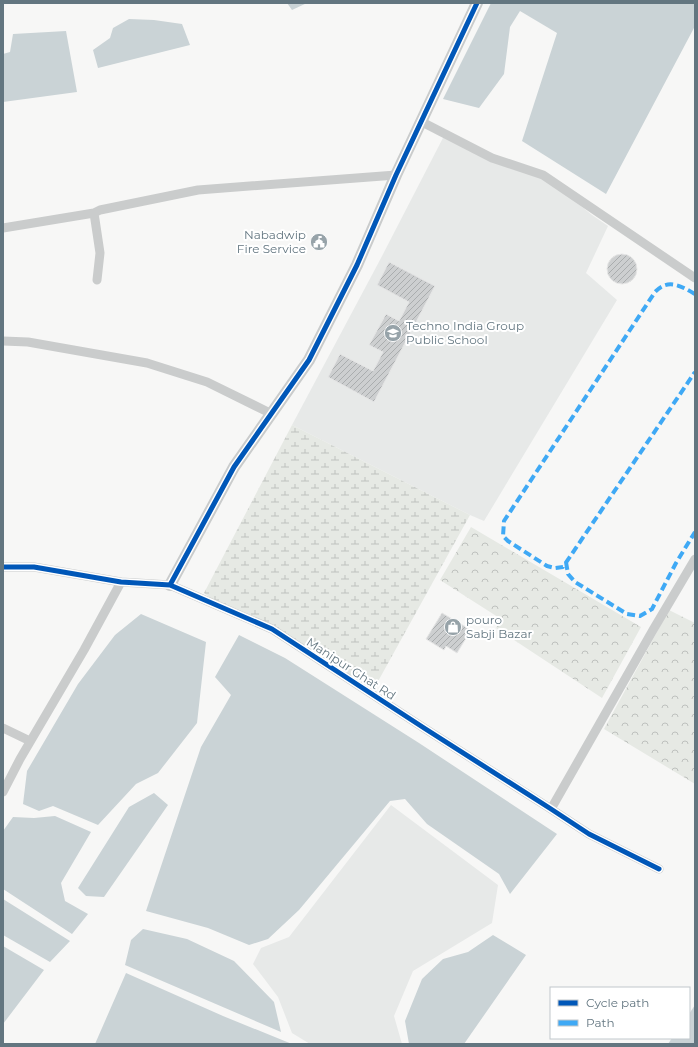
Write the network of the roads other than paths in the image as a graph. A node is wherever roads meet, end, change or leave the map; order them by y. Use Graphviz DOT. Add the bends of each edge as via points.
graph roads {
  1 [pos="477,3"];
  2 [pos="422,122"];
  3 [pos="396,175"];
  4 [pos="94,214"];
  5 [pos="3,228"];
  6 [pos="695,278"];
  7 [pos="97,280"];
  8 [pos="3,341"];
  9 [pos="272,414"];
  10 [pos="695,559"];
  11 [pos="3,567"];
  12 [pos="121,582"];
  13 [pos="170,585"];
  14 [pos="3,728"];
  15 [pos="30,741"];
  16 [pos="3,792"];
  17 [pos="551,809"];
  18 [pos="660,869"];
  1 -- 2 [label="street"];
  2 -- 3 [label="street"];
  2 -- 6 [label="street" via="492,158 543,175"];
  3 -- 4 [label="street" via="198,190 100,210"];
  3 -- 9 [label="street" via="357,265 312,353"];
  4 -- 5 [label="street"];
  4 -- 7 [label="street" via="100,253"];
  8 -- 9 [label="street" via="28,342 147,363 207,382"];
  9 -- 13 [label="street" via="234,467"];
  10 -- 17 [label="street"];
  11 -- 12 [label="street, Manipur Ghat Rd" via="34,567"];
  12 -- 13 [label="street, Manipur Ghat Rd"];
  12 -- 15 [label="street"];
  13 -- 17 [label="street, Manipur Ghat Rd" via="272,629"];
  14 -- 15 [label="street"];
  15 -- 16 [label="street"];
  17 -- 18 [label="street, Manipur Ghat Rd" via="590,834"];
}
